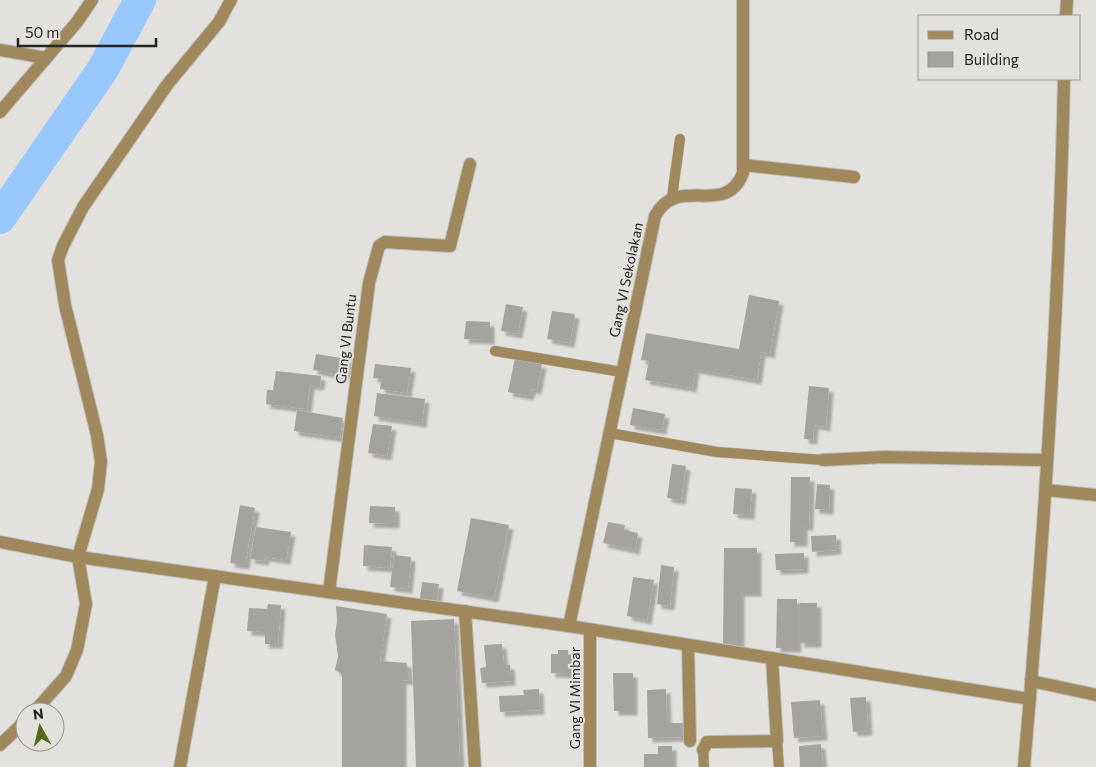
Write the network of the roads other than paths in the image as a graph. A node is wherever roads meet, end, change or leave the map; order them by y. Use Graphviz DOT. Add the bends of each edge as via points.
graph roads {
  1 [pos="92,0"];
  2 [pos="232,0"];
  3 [pos="743,0"];
  4 [pos="1067,0"];
  5 [pos="1066,15"];
  6 [pos="0,50"];
  7 [pos="46,58"];
  8 [pos="1064,80"];
  9 [pos="0,112"];
  10 [pos="680,139"];
  11 [pos="470,164"];
  12 [pos="743,166"];
  13 [pos="854,177"];
  14 [pos="672,197"];
  15 [pos="495,351"];
  16 [pos="622,372"];
  17 [pos="609,433"];
  18 [pos="823,460"];
  19 [pos="1047,460"];
  20 [pos="1046,490"];
  21 [pos="1096,494"];
  22 [pos="0,542"];
  23 [pos="78,557"];
  24 [pos="215,576"];
  25 [pos="329,592"];
  26 [pos="465,611"];
  27 [pos="569,626"];
  28 [pos="590,630"];
  29 [pos="688,645"];
  30 [pos="772,658"];
  31 [pos="1031,681"];
  32 [pos="1096,695"];
  33 [pos="1030,699"];
  34 [pos="43,702"];
  35 [pos="15,730"];
  36 [pos="690,741"];
  37 [pos="778,741"];
  38 [pos="0,745"];
  39 [pos="703,750"];
  40 [pos="180,767"];
  41 [pos="475,767"];
  42 [pos="590,767"];
  43 [pos="704,767"];
  44 [pos="779,767"];
  45 [pos="1024,767"];
  1 -- 7 [label="street"];
  2 -- 23 [label="street" via="219,22 167,85 83,207 58,260 65,305 101,462 98,489"];
  3 -- 12 [label="street"];
  4 -- 5 [label="street"];
  6 -- 7 [label="street"];
  7 -- 9 [label="street"];
  8 -- 19 [label="street" via="1061,223"];
  10 -- 14 [label="lane"];
  11 -- 25 [label="street, Gang VI Buntu" via="450,246 385,242 379,246 369,283"];
  12 -- 13 [label="street"];
  12 -- 14 [label="street" via="738,187 727,194"];
  14 -- 16 [label="street, Gang VI Sekolakan" via="661,204 655,216"];
  15 -- 16 [label="lane"];
  16 -- 17 [label="street, Gang VI Sekolakan"];
  17 -- 18 [label="lane" via="717,452"];
  17 -- 27 [label="street, Gang VI Sekolakan"];
  18 -- 19 [label="street" via="885,457"];
  19 -- 20 [label="street"];
  20 -- 21 [label="street"];
  20 -- 31 [label="street"];
  22 -- 23 [label="street"];
  23 -- 24 [label="street"];
  23 -- 34 [label="street" via="86,604 77,650 66,676"];
  24 -- 25 [label="street"];
  24 -- 40 [label="street"];
  25 -- 26 [label="street"];
  26 -- 27 [label="street"];
  26 -- 41 [label="street"];
  27 -- 28 [label="street"];
  28 -- 29 [label="street"];
  28 -- 42 [label="street, Gang VI Mimbar"];
  29 -- 30 [label="street"];
  29 -- 36 [label="street"];
  30 -- 33 [label="street"];
  30 -- 37 [label="street"];
  31 -- 32 [label="street"];
  31 -- 33 [label="street"];
  33 -- 45 [label="street"];
  35 -- 38 [label="street"];
  37 -- 39 [label="street" via="707,742"];
  37 -- 44 [label="lane"];
  39 -- 43 [label="lane"];
}
